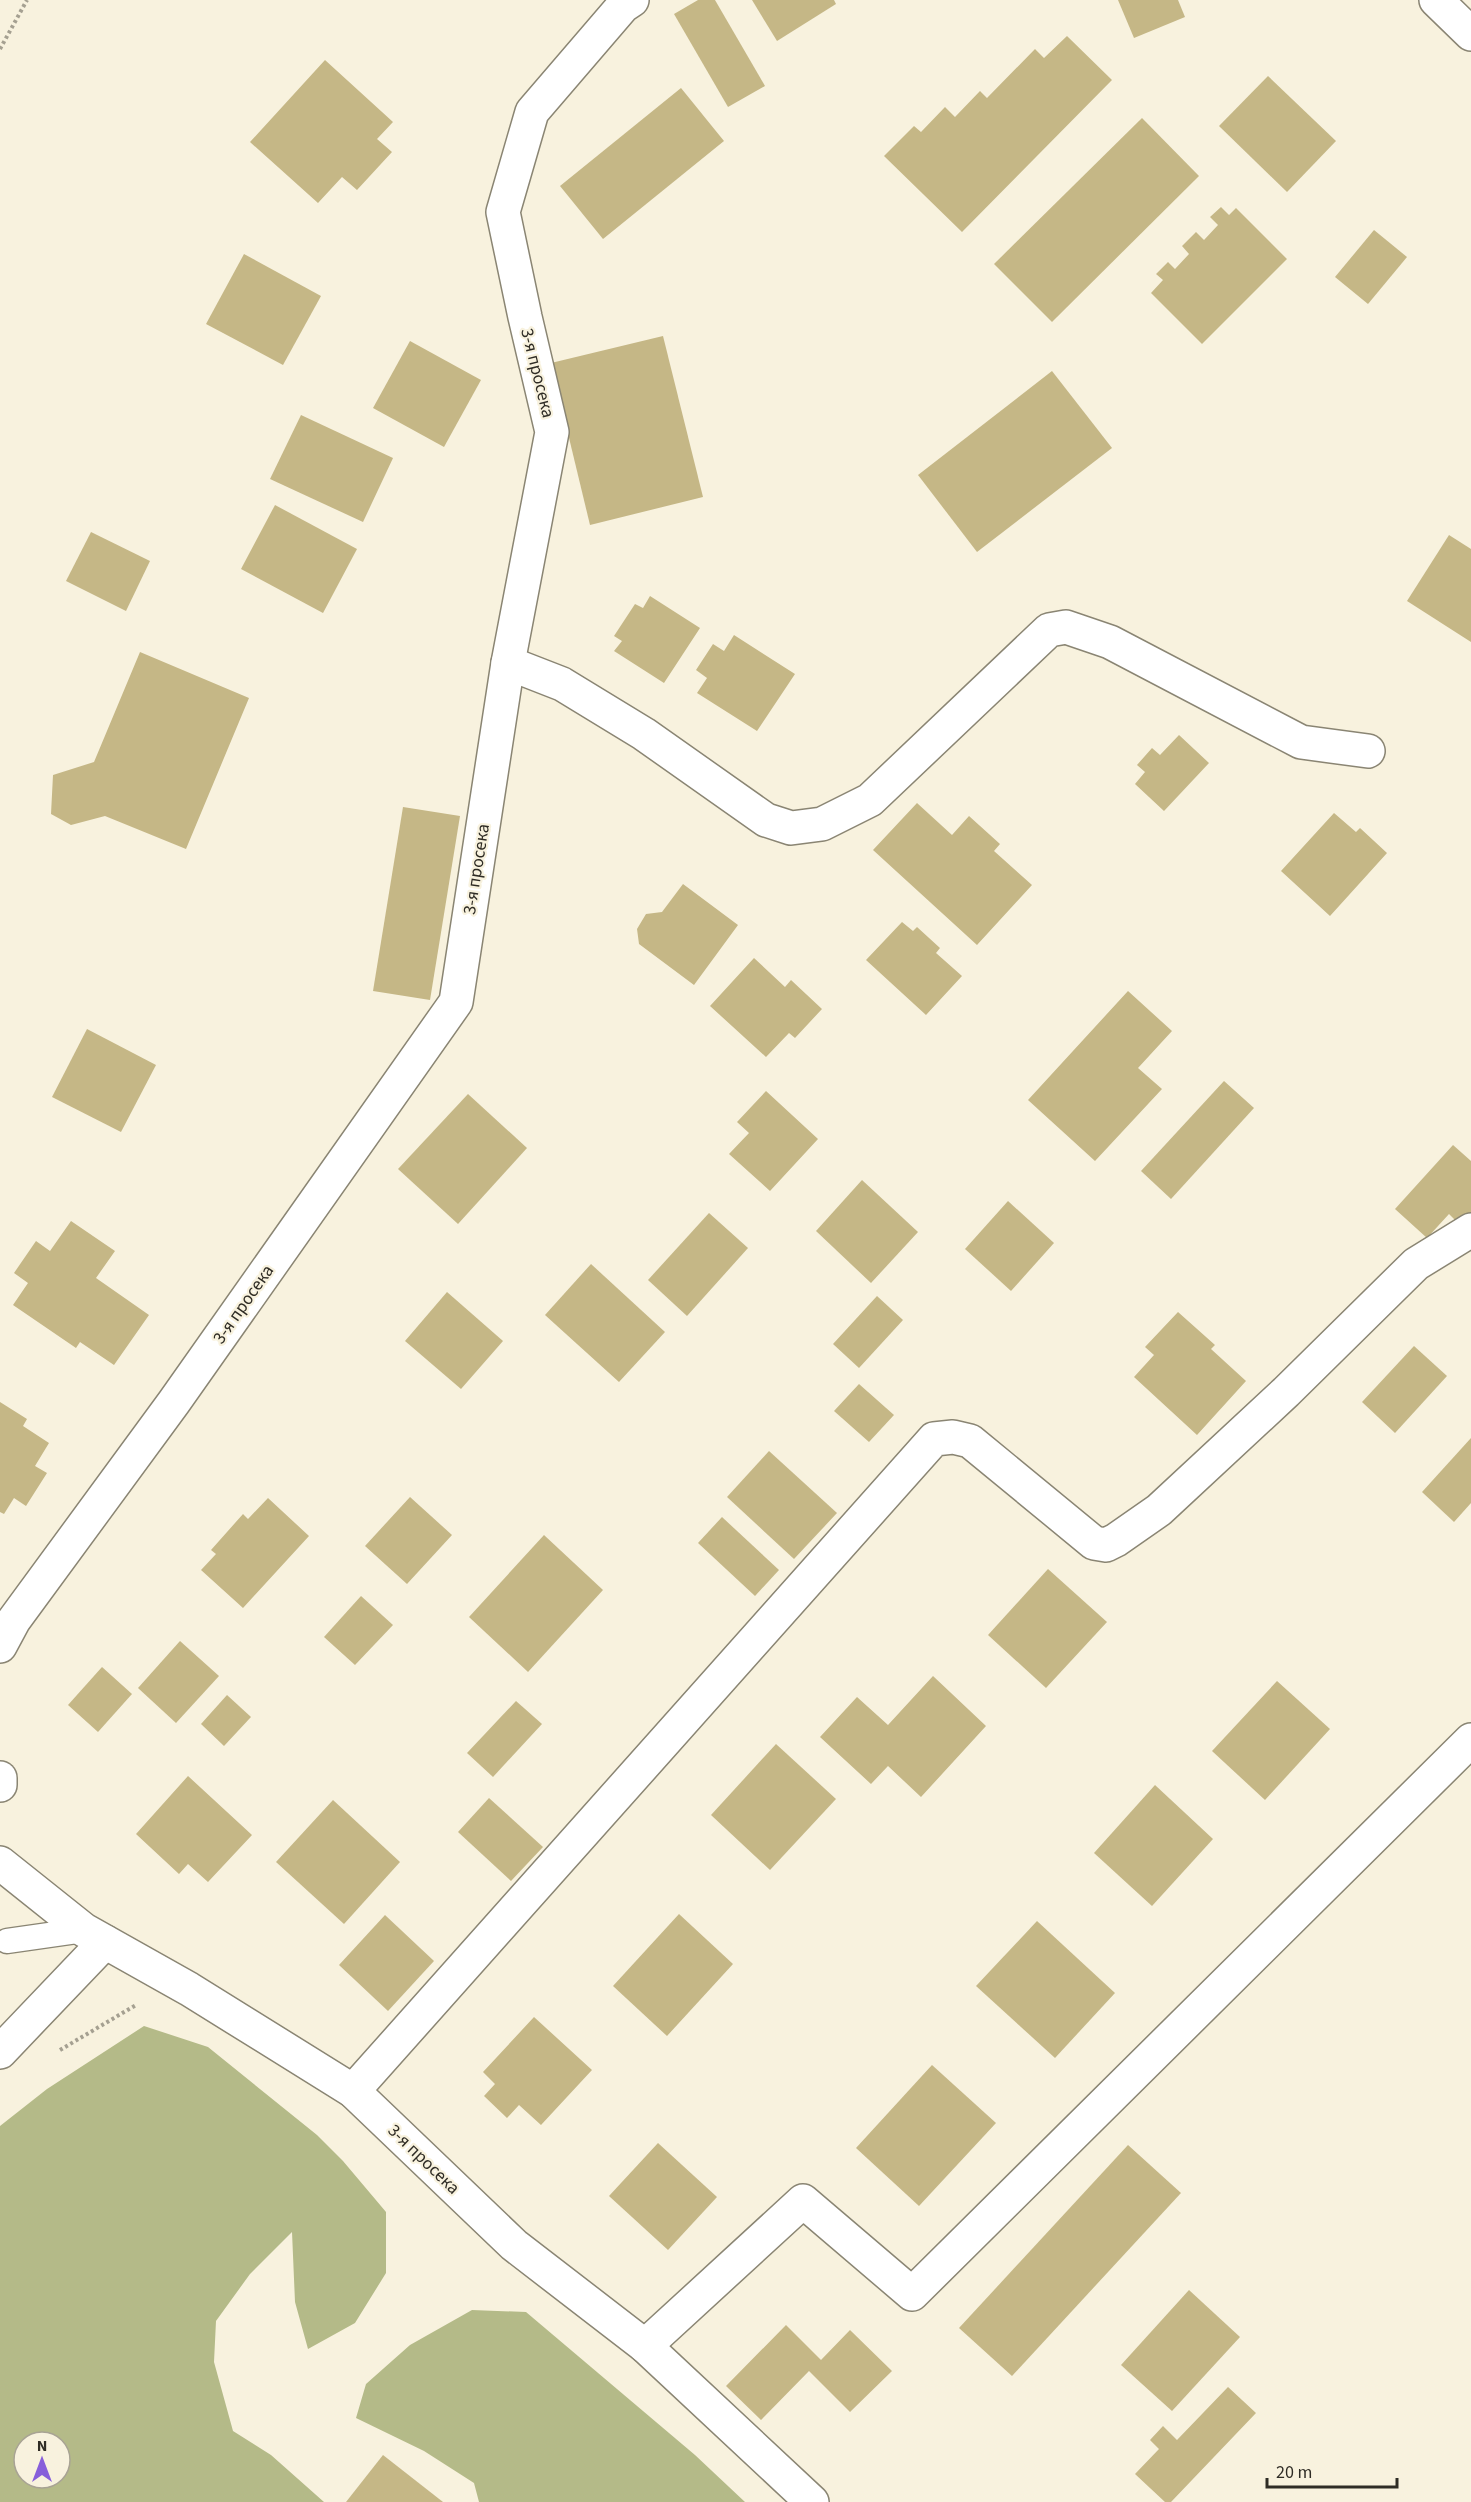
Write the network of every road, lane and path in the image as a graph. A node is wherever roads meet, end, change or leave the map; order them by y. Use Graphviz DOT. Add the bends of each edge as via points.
graph roads {
  1 [pos="27,0"];
  2 [pos="632,0"];
  3 [pos="1436,0"];
  4 [pos="1471,34"];
  5 [pos="0,49"];
  6 [pos="508,663"];
  7 [pos="1368,751"];
  8 [pos="1471,1230"];
  9 [pos="0,1646"];
  10 [pos="1468,1749"];
  11 [pos="0,1778"];
  12 [pos="0,1785"];
  13 [pos="0,1863"];
  14 [pos="95,1936"];
  15 [pos="8,1941"];
  16 [pos="189,1989"];
  17 [pos="57,2051"];
  18 [pos="0,2052"];
  19 [pos="352,2091"];
  20 [pos="645,2346"];
  21 [pos="812,2502"];
  1 -- 5 [label="path"];
  2 -- 6 [label="street, 3-я просека" via="532,112 503,212 552,432"];
  3 -- 4 [label="street"];
  6 -- 7 [label="street" via="562,684 644,734 766,820 791,828 822,824 870,800 1049,630 1066,627 1110,642 1301,742"];
  6 -- 9 [label="street, 3-я просека" via="456,1002 174,1402 14,1620"];
  8 -- 19 [label="street" via="1416,1264 1159,1510 1106,1545 1095,1543 970,1441 953,1437 934,1439"];
  10 -- 20 [label="street" via="912,2294 802,2201"];
  11 -- 12 [label="street"];
  13 -- 14 [label="street, 3-я просека"];
  14 -- 15 [label="lane"];
  14 -- 16 [label="street, 3-я просека"];
  14 -- 18 [label="street"];
  16 -- 17 [label="path" via="134,2005"];
  16 -- 19 [label="street, 3-я просека"];
  19 -- 20 [label="street, 3-я просека" via="514,2245"];
  20 -- 21 [label="street, 3-я просека"];
}
